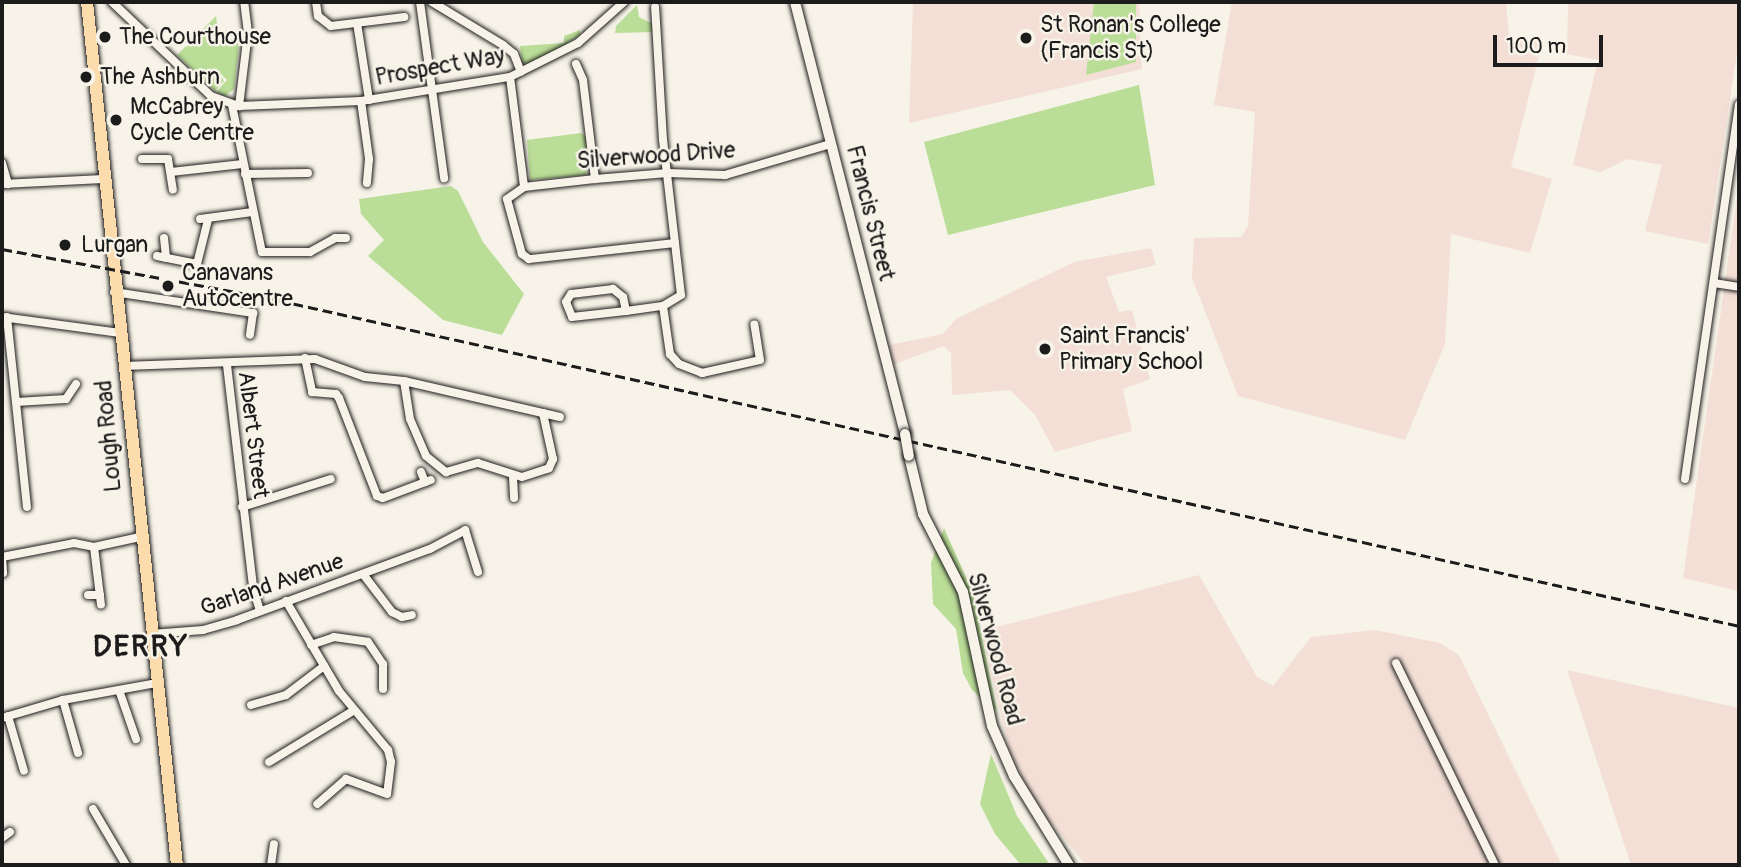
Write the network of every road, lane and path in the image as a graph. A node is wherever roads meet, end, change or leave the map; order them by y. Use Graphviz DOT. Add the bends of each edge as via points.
graph roads {
  1 [pos="87,2"];
  2 [pos="112,2"];
  3 [pos="244,2"];
  4 [pos="316,2"];
  5 [pos="420,2"];
  6 [pos="432,2"];
  7 [pos="624,2"];
  8 [pos="794,2"];
  9 [pos="655,7"];
  10 [pos="404,17"];
  11 [pos="357,23"];
  12 [pos="576,64"];
  13 [pos="521,72"];
  14 [pos="510,76"];
  15 [pos="432,91"];
  16 [pos="365,100"];
  17 [pos="1739,105"];
  18 [pos="236,106"];
  19 [pos="830,144"];
  20 [pos="142,159"];
  21 [pos="2,163"];
  22 [pos="243,164"];
  23 [pos="172,173"];
  24 [pos="308,173"];
  25 [pos="667,173"];
  26 [pos="246,174"];
  27 [pos="444,178"];
  28 [pos="103,179"];
  29 [pos="595,179"];
  30 [pos="367,183"];
  31 [pos="5,184"];
  32 [pos="524,187"];
  33 [pos="173,190"];
  34 [pos="253,212"];
  35 [pos="164,238"];
  36 [pos="346,238"];
  37 [pos="675,243"];
  38 [pos="1714,283"];
  39 [pos="1739,287"];
  40 [pos="114,292"];
  41 [pos="663,306"];
  42 [pos="626,312"];
  43 [pos="5,317"];
  44 [pos="754,324"];
  45 [pos="120,333"];
  46 [pos="250,335"];
  47 [pos="305,358"];
  48 [pos="227,365"];
  49 [pos="124,366"];
  50 [pos="404,381"];
  51 [pos="76,384"];
  52 [pos="16,402"];
  53 [pos="543,413"];
  54 [pos="560,417"];
  55 [pos="905,434"];
  56 [pos="421,472"];
  57 [pos="513,477"];
  58 [pos="331,479"];
  59 [pos="1685,479"];
  60 [pos="514,498"];
  61 [pos="27,507"];
  62 [pos="242,507"];
  63 [pos="140,537"];
  64 [pos="94,547"];
  65 [pos="2,557"];
  66 [pos="478,572"];
  67 [pos="3,573"];
  68 [pos="363,574"];
  69 [pos="100,594"];
  70 [pos="88,596"];
  71 [pos="286,601"];
  72 [pos="101,605"];
  73 [pos="260,611"];
  74 [pos="412,614"];
  75 [pos="151,634"];
  76 [pos="312,645"];
  77 [pos="1396,663"];
  78 [pos="324,666"];
  79 [pos="157,683"];
  80 [pos="383,689"];
  81 [pos="118,690"];
  82 [pos="64,700"];
  83 [pos="251,705"];
  84 [pos="353,711"];
  85 [pos="5,717"];
  86 [pos="136,739"];
  87 [pos="78,753"];
  88 [pos="269,762"];
  89 [pos="24,771"];
  90 [pos="317,804"];
  91 [pos="93,809"];
  92 [pos="10,832"];
  93 [pos="2,838"];
  94 [pos="274,844"];
  95 [pos="126,865"];
  96 [pos="177,865"];
  97 [pos="271,865"];
  98 [pos="1069,865"];
  99 [pos="1495,865"];
  1 -- 28 [label="main road, Lough Road"];
  2 -- 18 [label="street" via="211,96"];
  3 -- 18 [label="street" via="248,33"];
  4 -- 11 [label="street" via="318,16 331,26"];
  5 -- 15 [label="street"];
  6 -- 13 [label="street" via="503,45 514,54"];
  7 -- 13 [label="street, Prospect Way" via="578,43"];
  8 -- 19 [label="main road, Francis Street"];
  9 -- 25 [label="street"];
  10 -- 11 [label="street"];
  11 -- 16 [label="street"];
  12 -- 29 [label="street" via="584,83"];
  13 -- 14 [label="street, Prospect Way"];
  14 -- 15 [label="street, Prospect Way"];
  14 -- 32 [label="street"];
  15 -- 16 [label="street, Prospect Way"];
  15 -- 27 [label="street"];
  16 -- 18 [label="street, Prospect Way"];
  16 -- 30 [label="street"];
  17 -- 38 [label="street"];
  18 -- 22 [label="street"];
  19 -- 25 [label="street, Silverwood Drive" via="724,175"];
  19 -- 55 [label="main road, Francis Street"];
  20 -- 23 [label="street" via="165,157"];
  21 -- 31 [label="street"];
  22 -- 23 [label="street"];
  22 -- 26 [label="street"];
  23 -- 33 [label="street"];
  24 -- 26 [label="street"];
  25 -- 29 [label="street, Silverwood Drive"];
  25 -- 37 [label="street"];
  26 -- 34 [label="street"];
  28 -- 31 [label="street"];
  28 -- 40 [label="main road, Lough Road"];
  29 -- 32 [label="street, Silverwood Drive"];
  32 -- 37 [label="street" via="513,193 507,204 526,257"];
  34 -- 35 [label="street" via="204,220 197,264 161,257"];
  34 -- 36 [label="street" via="262,252 310,252 335,238"];
  37 -- 41 [label="street" via="681,295"];
  38 -- 39 [label="street"];
  38 -- 59 [label="street"];
  40 -- 45 [label="main road, Lough Road"];
  40 -- 46 [label="street" via="253,313"];
  41 -- 42 [label="street"];
  41 -- 44 [label="street" via="670,354 679,364 702,373 758,361"];
  42 -- 42 [label="street" via="572,317 566,302 571,294 613,289 623,296"];
  43 -- 45 [label="street"];
  43 -- 52 [label="street"];
  45 -- 49 [label="main road, Lough Road"];
  47 -- 48 [label="street"];
  47 -- 50 [label="street" via="370,378"];
  47 -- 56 [label="street" via="312,392 339,398 377,496 383,498 428,481"];
  48 -- 49 [label="street, Albert Street" via="185,361"];
  48 -- 62 [label="street, Albert Street"];
  49 -- 63 [label="main road, Lough Road"];
  50 -- 53 [label="street"];
  50 -- 57 [label="street" via="410,419 435,467 446,472 487,464"];
  51 -- 52 [label="street" via="66,399"];
  52 -- 61 [label="street"];
  53 -- 54 [label="street"];
  53 -- 57 [label="street" via="552,463"];
  55 -- 98 [label="main road, Silverwood Road, bridge" via="923,514 963,592 992,726 1020,788"];
  57 -- 60 [label="street"];
  58 -- 62 [label="street"];
  62 -- 73 [label="street, Albert Street"];
  63 -- 64 [label="street"];
  63 -- 75 [label="main road, Lough Road"];
  64 -- 65 [label="street" via="74,543"];
  64 -- 69 [label="street"];
  65 -- 67 [label="street"];
  66 -- 68 [label="street, Garland Avenue" via="465,530 430,550"];
  68 -- 71 [label="street, Garland Avenue"];
  68 -- 74 [label="street" via="392,612 402,617"];
  69 -- 70 [label="street"];
  69 -- 72 [label="street"];
  71 -- 73 [label="street, Garland Avenue"];
  71 -- 76 [label="street"];
  73 -- 75 [label="street, Garland Avenue" via="203,630"];
  75 -- 79 [label="main road, Lough Road"];
  76 -- 78 [label="street"];
  76 -- 80 [label="street" via="334,637 368,642 383,664"];
  77 -- 99 [label="street" via="1398,676"];
  78 -- 83 [label="street" via="286,695"];
  78 -- 84 [label="street"];
  79 -- 81 [label="street"];
  79 -- 96 [label="main road, Lough Road"];
  81 -- 82 [label="street"];
  81 -- 86 [label="street"];
  82 -- 85 [label="street"];
  82 -- 87 [label="street"];
  84 -- 88 [label="street"];
  84 -- 90 [label="street" via="388,750 392,771 387,794 346,779"];
  85 -- 89 [label="street"];
  91 -- 95 [label="street"];
  92 -- 93 [label="street"];
  94 -- 97 [label="street"];
}
